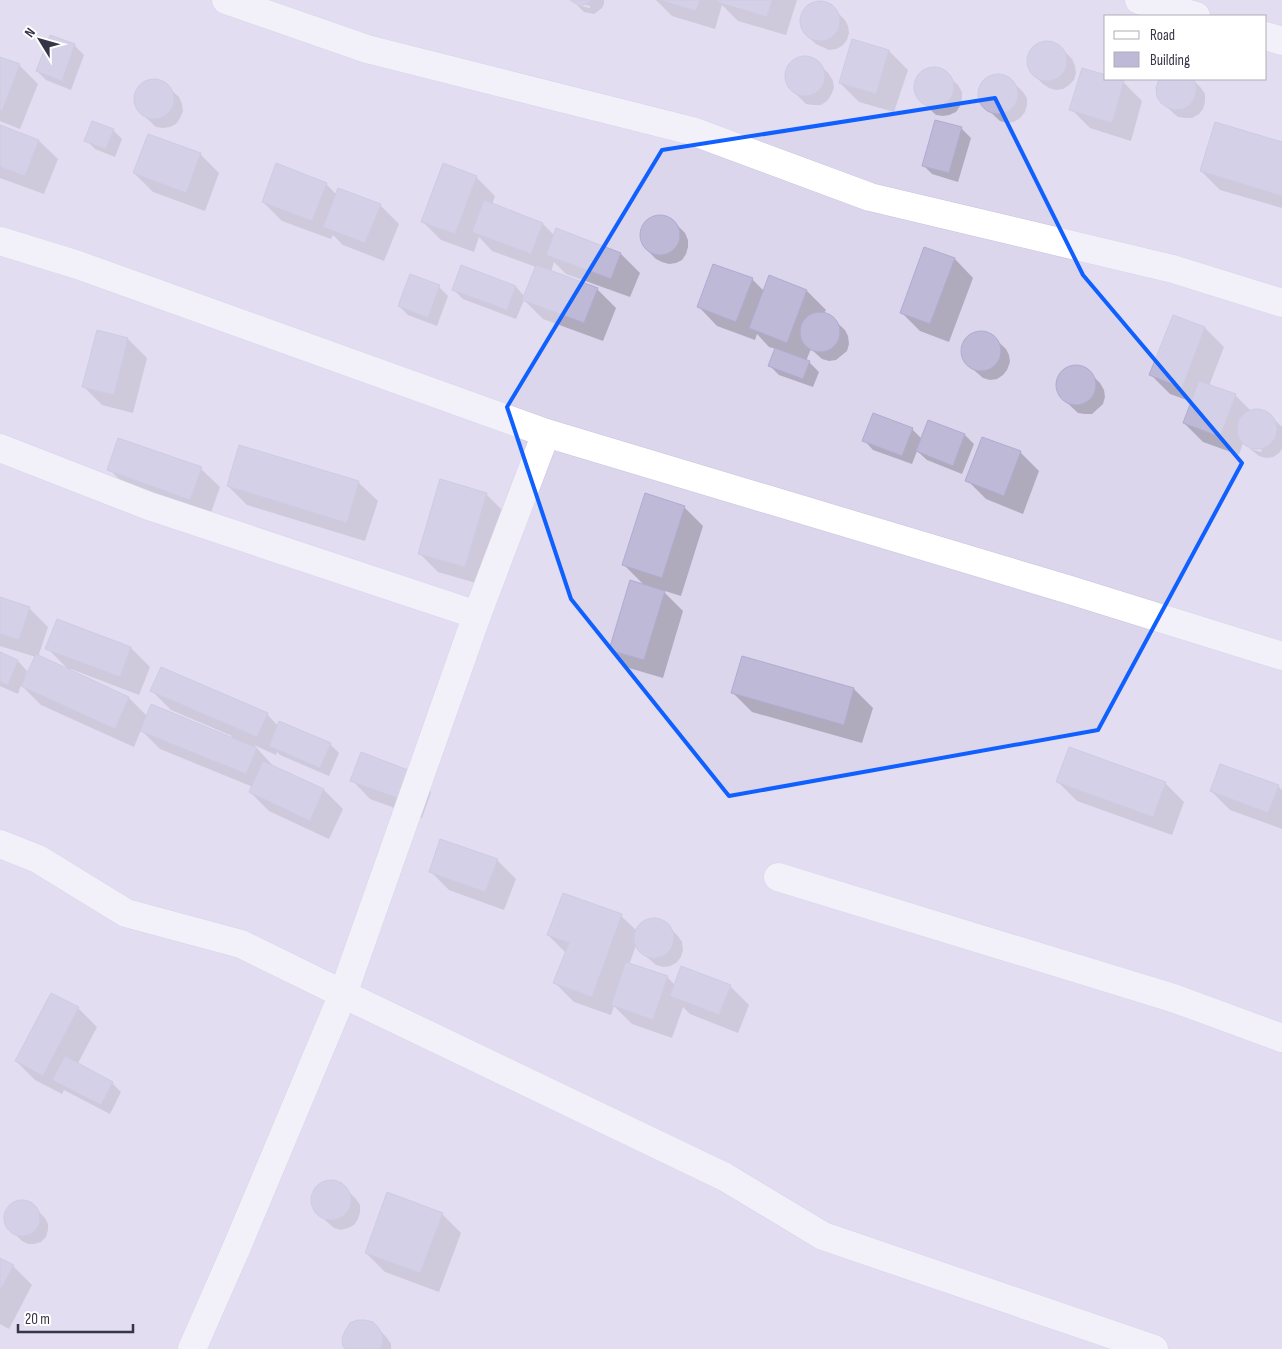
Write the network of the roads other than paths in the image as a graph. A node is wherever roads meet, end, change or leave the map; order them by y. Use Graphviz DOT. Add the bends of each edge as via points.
graph roads {
  1 [pos="226,0"];
  2 [pos="1139,0"];
  3 [pos="1192,15"];
  4 [pos="1267,36"];
  5 [pos="1282,41"];
  6 [pos="0,241"];
  7 [pos="1282,303"];
  8 [pos="546,432"];
  9 [pos="0,448"];
  10 [pos="477,615"];
  11 [pos="1282,656"];
  12 [pos="0,844"];
  13 [pos="778,877"];
  14 [pos="343,994"];
  15 [pos="1282,1038"];
  16 [pos="192,1349"];
  17 [pos="1154,1349"];
  1 -- 7 [label="street" via="367,49 692,131 870,198 1173,270"];
  2 -- 3 [label="street"];
  4 -- 5 [label="street"];
  6 -- 8 [label="street" via="78,265"];
  8 -- 10 [label="street"];
  8 -- 11 [label="street"];
  9 -- 10 [label="street" via="149,506"];
  10 -- 14 [label="street"];
  12 -- 14 [label="street" via="38,860 126,913 241,944"];
  13 -- 15 [label="street" via="1173,998"];
  14 -- 16 [label="street"];
  14 -- 17 [label="street" via="725,1177 823,1236"];
}
